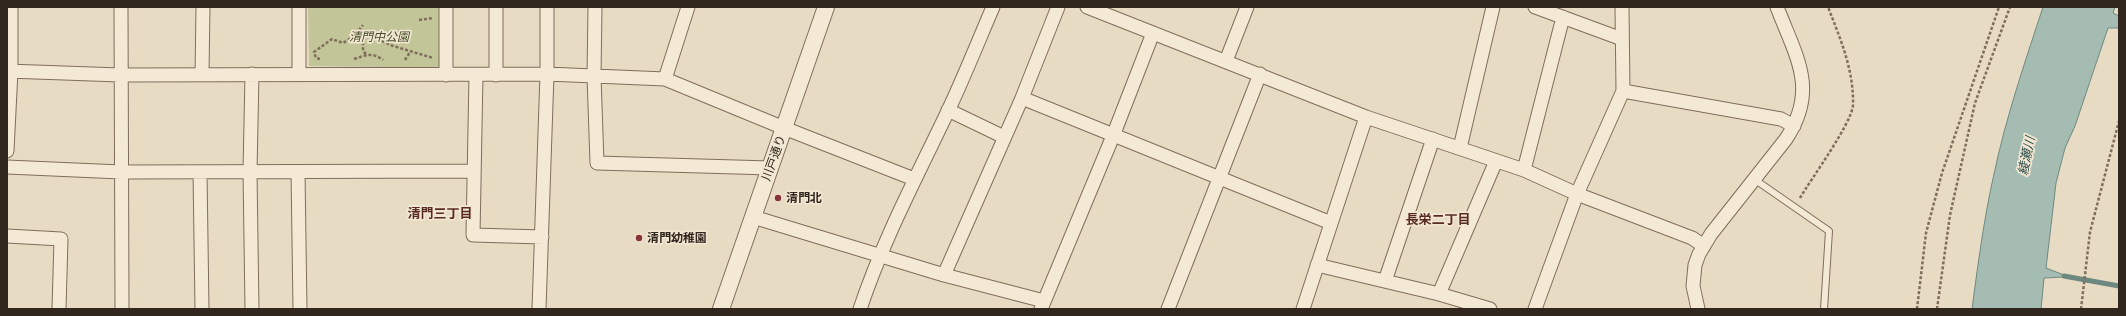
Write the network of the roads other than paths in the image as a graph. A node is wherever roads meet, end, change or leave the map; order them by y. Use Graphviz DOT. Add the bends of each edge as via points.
graph roads {
  1 [pos="11,7"];
  2 [pos="120,7"];
  3 [pos="203,7"];
  4 [pos="300,7"];
  5 [pos="446,7"];
  6 [pos="496,7"];
  7 [pos="548,7"];
  8 [pos="595,7"];
  9 [pos="688,7"];
  10 [pos="826,7"];
  11 [pos="993,7"];
  12 [pos="1058,7"];
  13 [pos="1087,7"];
  14 [pos="1246,7"];
  15 [pos="1492,7"];
  16 [pos="1535,7"];
  17 [pos="1622,7"];
  18 [pos="1777,7"];
  19 [pos="1563,17"];
  20 [pos="1153,33"];
  21 [pos="1622,39"];
  22 [pos="1226,61"];
  23 [pos="446,69"];
  24 [pos="9,71"];
  25 [pos="252,74"];
  26 [pos="299,74"];
  27 [pos="547,74"];
  28 [pos="1260,74"];
  29 [pos="120,75"];
  30 [pos="202,75"];
  31 [pos="476,75"];
  32 [pos="496,75"];
  33 [pos="594,76"];
  34 [pos="664,79"];
  35 [pos="1623,91"];
  36 [pos="1022,98"];
  37 [pos="948,110"];
  38 [pos="1366,117"];
  39 [pos="1794,126"];
  40 [pos="784,128"];
  41 [pos="1113,136"];
  42 [pos="1004,137"];
  43 [pos="1433,139"];
  44 [pos="1460,148"];
  45 [pos="7,151"];
  46 [pos="1496,161"];
  47 [pos="7,167"];
  48 [pos="770,168"];
  49 [pos="1524,170"];
  50 [pos="474,171"];
  51 [pos="121,172"];
  52 [pos="200,172"];
  53 [pos="250,172"];
  54 [pos="298,172"];
  55 [pos="1219,178"];
  56 [pos="914,179"];
  57 [pos="1754,179"];
  58 [pos="1577,194"];
  59 [pos="753,217"];
  60 [pos="1331,223"];
  61 [pos="7,236"];
  62 [pos="542,237"];
  63 [pos="1704,246"];
  64 [pos="881,255"];
  65 [pos="1317,265"];
  66 [pos="944,275"];
  67 [pos="1384,281"];
  68 [pos="1439,294"];
  69 [pos="1042,305"];
  70 [pos="59,309"];
  71 [pos="122,309"];
  72 [pos="202,309"];
  73 [pos="252,309"];
  74 [pos="300,309"];
  75 [pos="539,309"];
  76 [pos="721,309"];
  77 [pos="860,309"];
  78 [pos="1168,309"];
  79 [pos="1303,309"];
  80 [pos="1490,309"];
  81 [pos="1535,309"];
  82 [pos="1698,309"];
  83 [pos="1824,309"];
  1 -- 24 [label="street"];
  2 -- 29 [label="street"];
  3 -- 30 [label="street"];
  4 -- 26 [label="street"];
  5 -- 23 [label="street"];
  6 -- 32 [label="street"];
  7 -- 27 [label="street"];
  8 -- 33 [label="street"];
  9 -- 34 [label="street"];
  10 -- 40 [label="street, 川戸通り"];
  11 -- 37 [label="street"];
  12 -- 36 [label="street"];
  13 -- 20 [label="street"];
  14 -- 22 [label="street"];
  15 -- 44 [label="street"];
  16 -- 19 [label="street"];
  17 -- 21 [label="street"];
  18 -- 39 [label="street" via="1801,70 1803,103"];
  19 -- 21 [label="street"];
  19 -- 49 [label="street"];
  20 -- 22 [label="street"];
  20 -- 41 [label="street"];
  21 -- 35 [label="street"];
  22 -- 28 [label="street"];
  23 -- 26 [label="street"];
  23 -- 31 [label="street"];
  24 -- 29 [label="street"];
  24 -- 45 [label="street"];
  25 -- 26 [label="street"];
  25 -- 30 [label="street"];
  25 -- 53 [label="street"];
  27 -- 32 [label="street"];
  27 -- 33 [label="street"];
  27 -- 62 [label="street"];
  28 -- 38 [label="street"];
  28 -- 55 [label="street"];
  29 -- 30 [label="street"];
  29 -- 51 [label="street"];
  31 -- 32 [label="street"];
  31 -- 50 [label="street"];
  33 -- 34 [label="street"];
  33 -- 48 [label="street" via="597,163"];
  34 -- 40 [label="street"];
  35 -- 39 [label="street" via="1781,119"];
  35 -- 58 [label="street"];
  36 -- 41 [label="street"];
  36 -- 42 [label="street"];
  37 -- 42 [label="street"];
  37 -- 56 [label="street"];
  38 -- 43 [label="street"];
  38 -- 60 [label="street"];
  39 -- 57 [label="street"];
  40 -- 48 [label="street, 川戸通り"];
  40 -- 56 [label="street"];
  41 -- 55 [label="street"];
  41 -- 69 [label="street"];
  42 -- 66 [label="street"];
  43 -- 44 [label="street"];
  43 -- 67 [label="street"];
  44 -- 46 [label="street"];
  46 -- 49 [label="street"];
  46 -- 68 [label="street"];
  47 -- 51 [label="street"];
  48 -- 59 [label="street, 川戸通り"];
  49 -- 58 [label="street"];
  50 -- 54 [label="street"];
  50 -- 62 [label="street" via="473,235"];
  51 -- 52 [label="street"];
  51 -- 71 [label="street"];
  52 -- 53 [label="street"];
  52 -- 72 [label="street"];
  53 -- 54 [label="street"];
  53 -- 73 [label="street"];
  54 -- 74 [label="street"];
  55 -- 60 [label="street"];
  55 -- 78 [label="street"];
  56 -- 64 [label="street"];
  57 -- 63 [label="street"];
  57 -- 83 [label="lane" via="1829,231"];
  58 -- 63 [label="street" via="1692,238"];
  58 -- 81 [label="street"];
  59 -- 64 [label="street"];
  59 -- 76 [label="street, 川戸通り"];
  60 -- 65 [label="street"];
  61 -- 70 [label="street" via="61,239"];
  62 -- 75 [label="street"];
  63 -- 82 [label="street" via="1695,266 1693,286"];
  64 -- 66 [label="street"];
  64 -- 77 [label="street"];
  65 -- 67 [label="street"];
  65 -- 79 [label="street"];
  66 -- 69 [label="street"];
  67 -- 68 [label="street"];
  68 -- 80 [label="street"];
}
